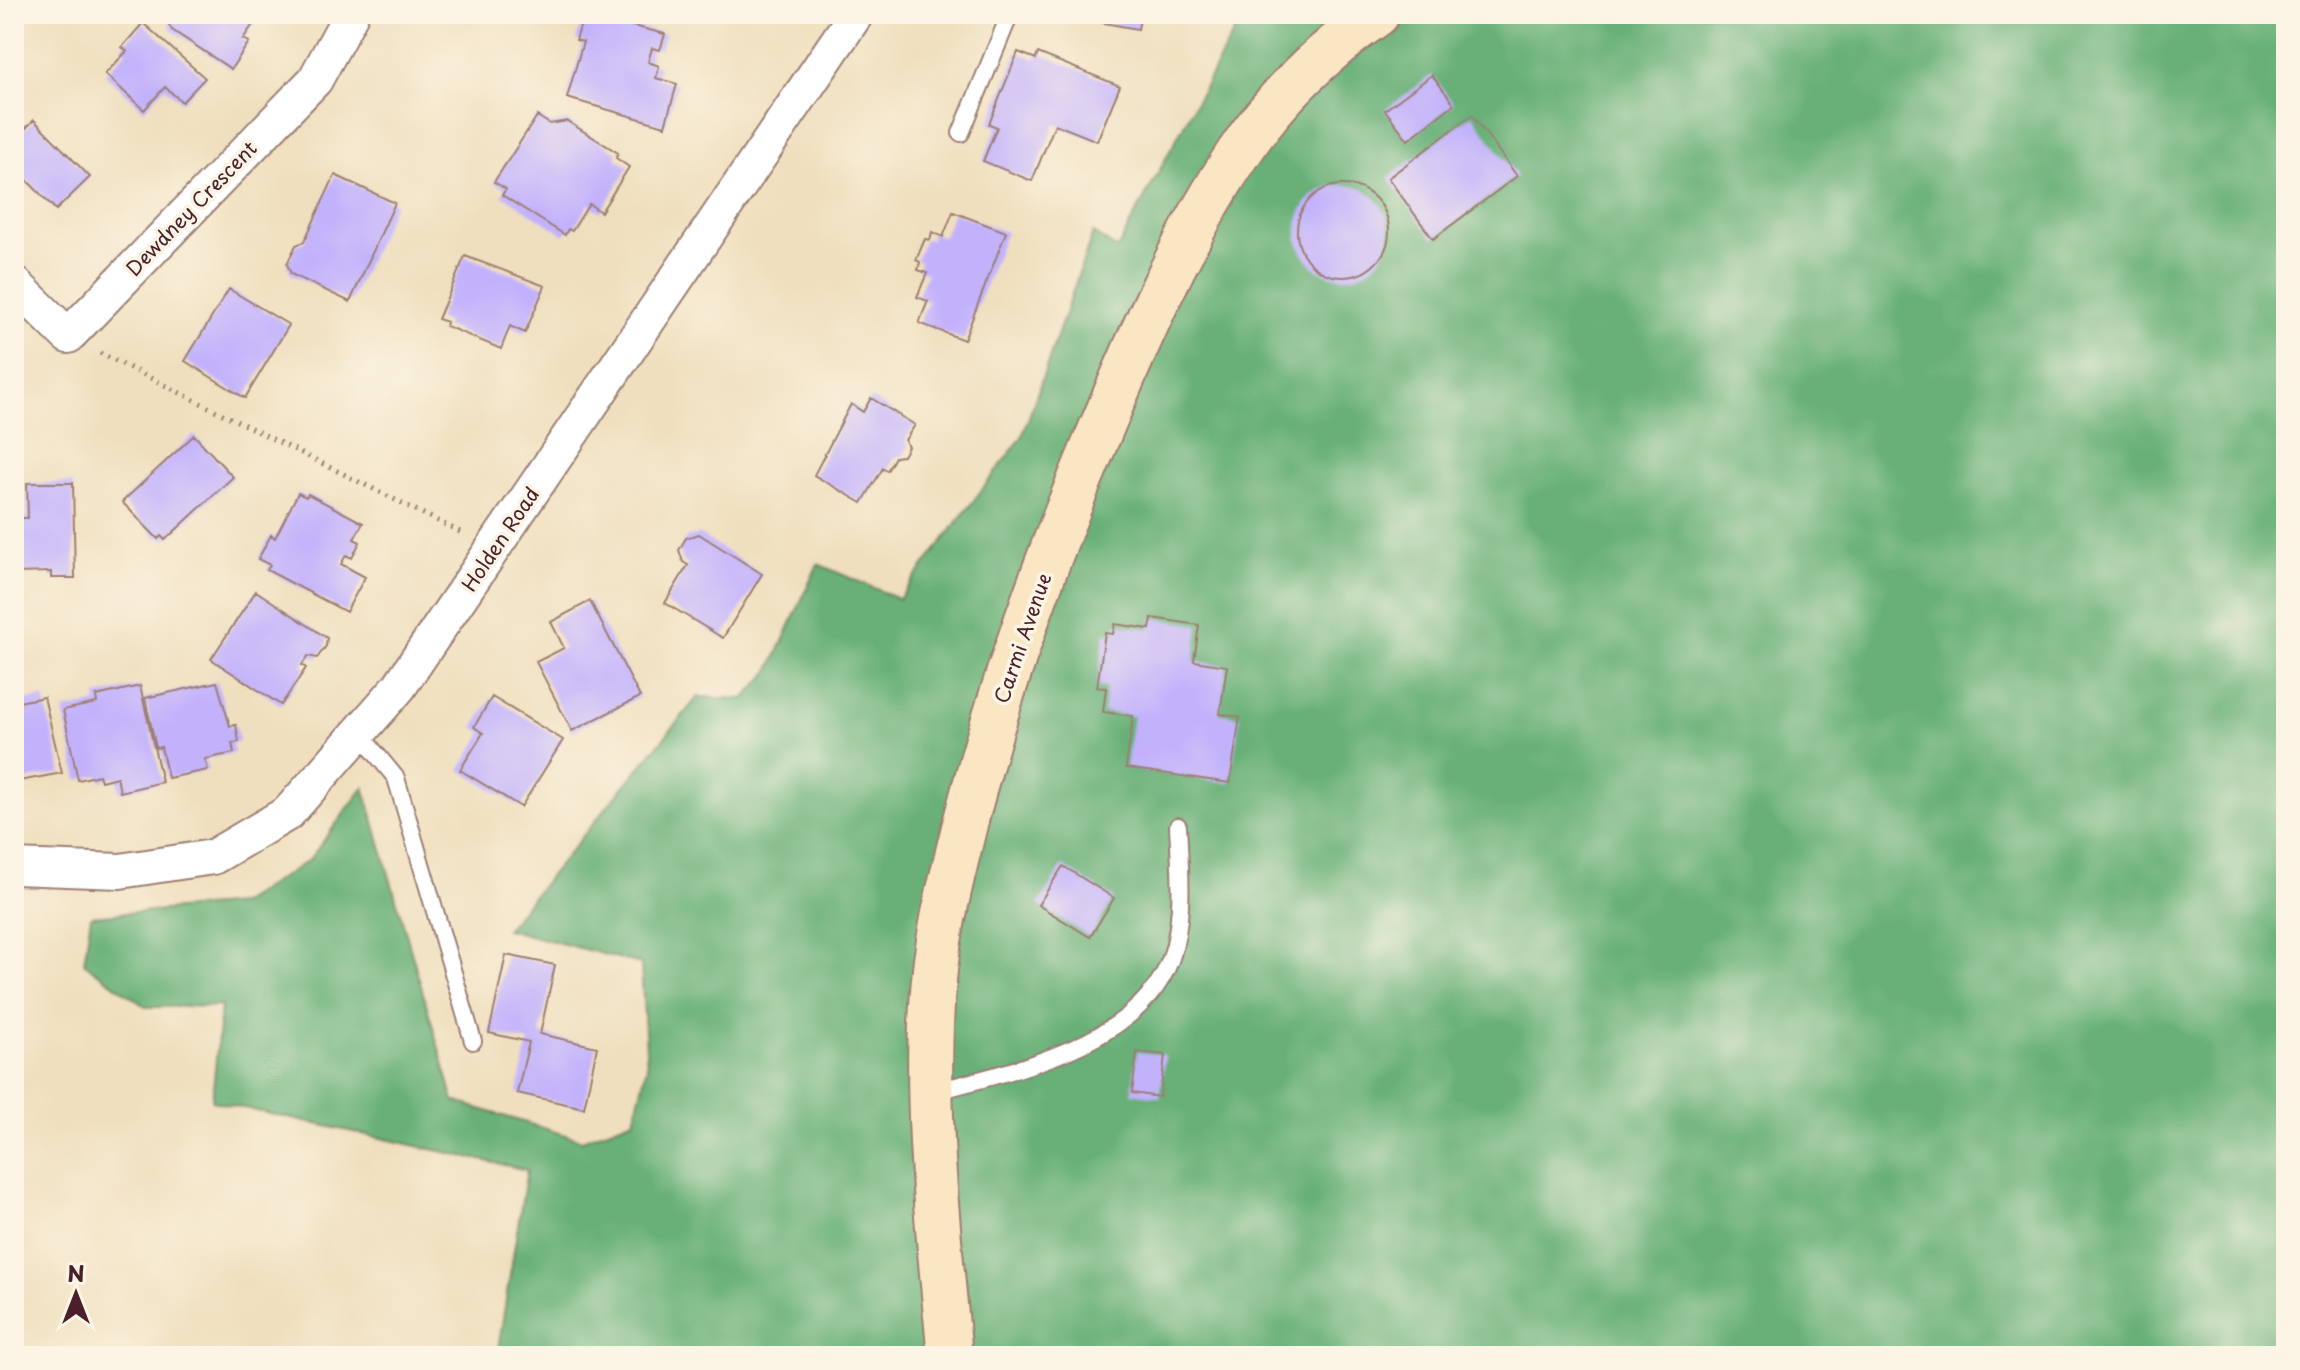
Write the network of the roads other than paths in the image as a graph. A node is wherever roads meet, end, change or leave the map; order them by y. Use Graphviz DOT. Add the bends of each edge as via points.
graph roads {
  1 [pos="351,14"];
  2 [pos="856,14"];
  3 [pos="1010,14"];
  4 [pos="1377,14"];
  5 [pos="961,133"];
  6 [pos="14,283"];
  7 [pos="359,733"];
  8 [pos="1178,826"];
  9 [pos="14,867"];
  10 [pos="473,1041"];
  11 [pos="932,1093"];
  12 [pos="950,1356"];
  1 -- 6 [label="street, Dewdney Crescent" via="315,80 68,336"];
  2 -- 7 [label="street, Holden Road" via="399,687"];
  3 -- 5 [label="lane"];
  4 -- 11 [label="street, Carmi Avenue" via="1290,89 1239,152 1203,212 1126,369 1069,505 1014,653 955,868 936,958"];
  7 -- 9 [label="street, Holden Road" via="288,813 213,857 120,871"];
  7 -- 10 [label="lane" via="396,778"];
  8 -- 11 [label="lane" via="1181,903 1173,950 1144,1005 1097,1035 1030,1066"];
  11 -- 12 [label="street, Carmi Avenue"];
}
